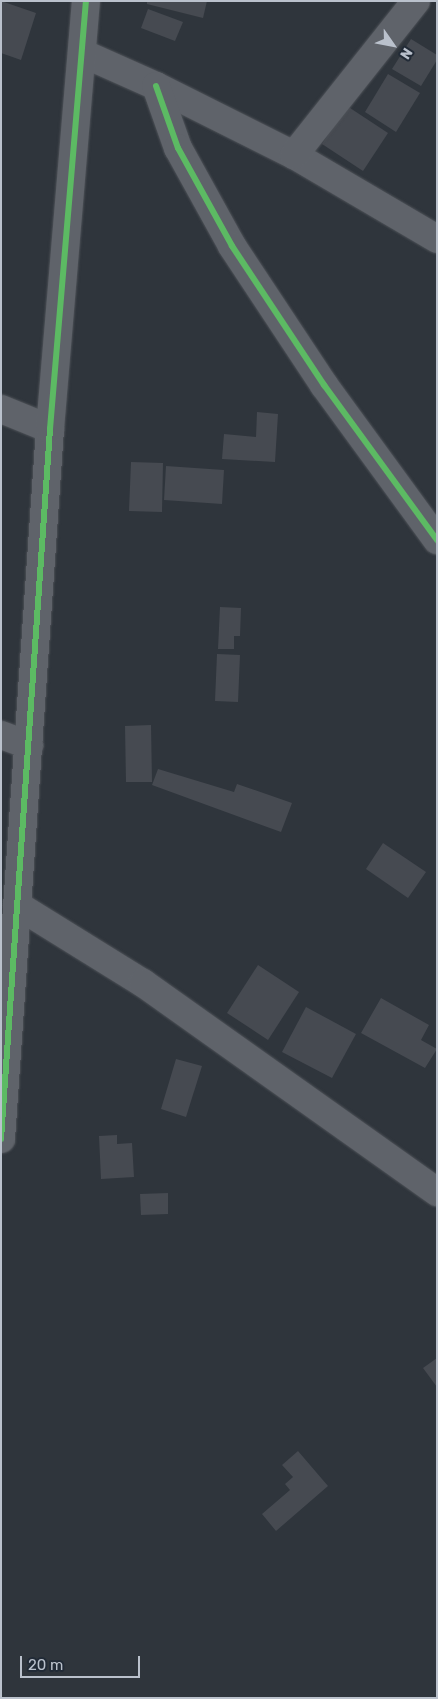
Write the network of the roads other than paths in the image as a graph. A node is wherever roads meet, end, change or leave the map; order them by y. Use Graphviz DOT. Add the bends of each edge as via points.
graph roads {
  1 [pos="86,1"];
  2 [pos="416,1"];
  3 [pos="82,53"];
  4 [pos="156,86"];
  5 [pos="294,155"];
  6 [pos="437,239"];
  7 [pos="1,409"];
  8 [pos="50,429"];
  9 [pos="437,540"];
  10 [pos="1,735"];
  11 [pos="29,745"];
  12 [pos="17,905"];
  13 [pos="6,998"];
  14 [pos="1,1139"];
  15 [pos="437,1192"];
  1 -- 3 [label="street"];
  2 -- 5 [label="street"];
  3 -- 4 [label="street"];
  3 -- 8 [label="street"];
  4 -- 5 [label="street"];
  4 -- 9 [label="street" via="178,148 232,246 324,385"];
  5 -- 6 [label="street"];
  7 -- 8 [label="street"];
  8 -- 11 [label="street"];
  10 -- 11 [label="street"];
  11 -- 12 [label="street"];
  12 -- 13 [label="street"];
  12 -- 15 [label="street" via="142,983"];
  13 -- 14 [label="street"];
}
